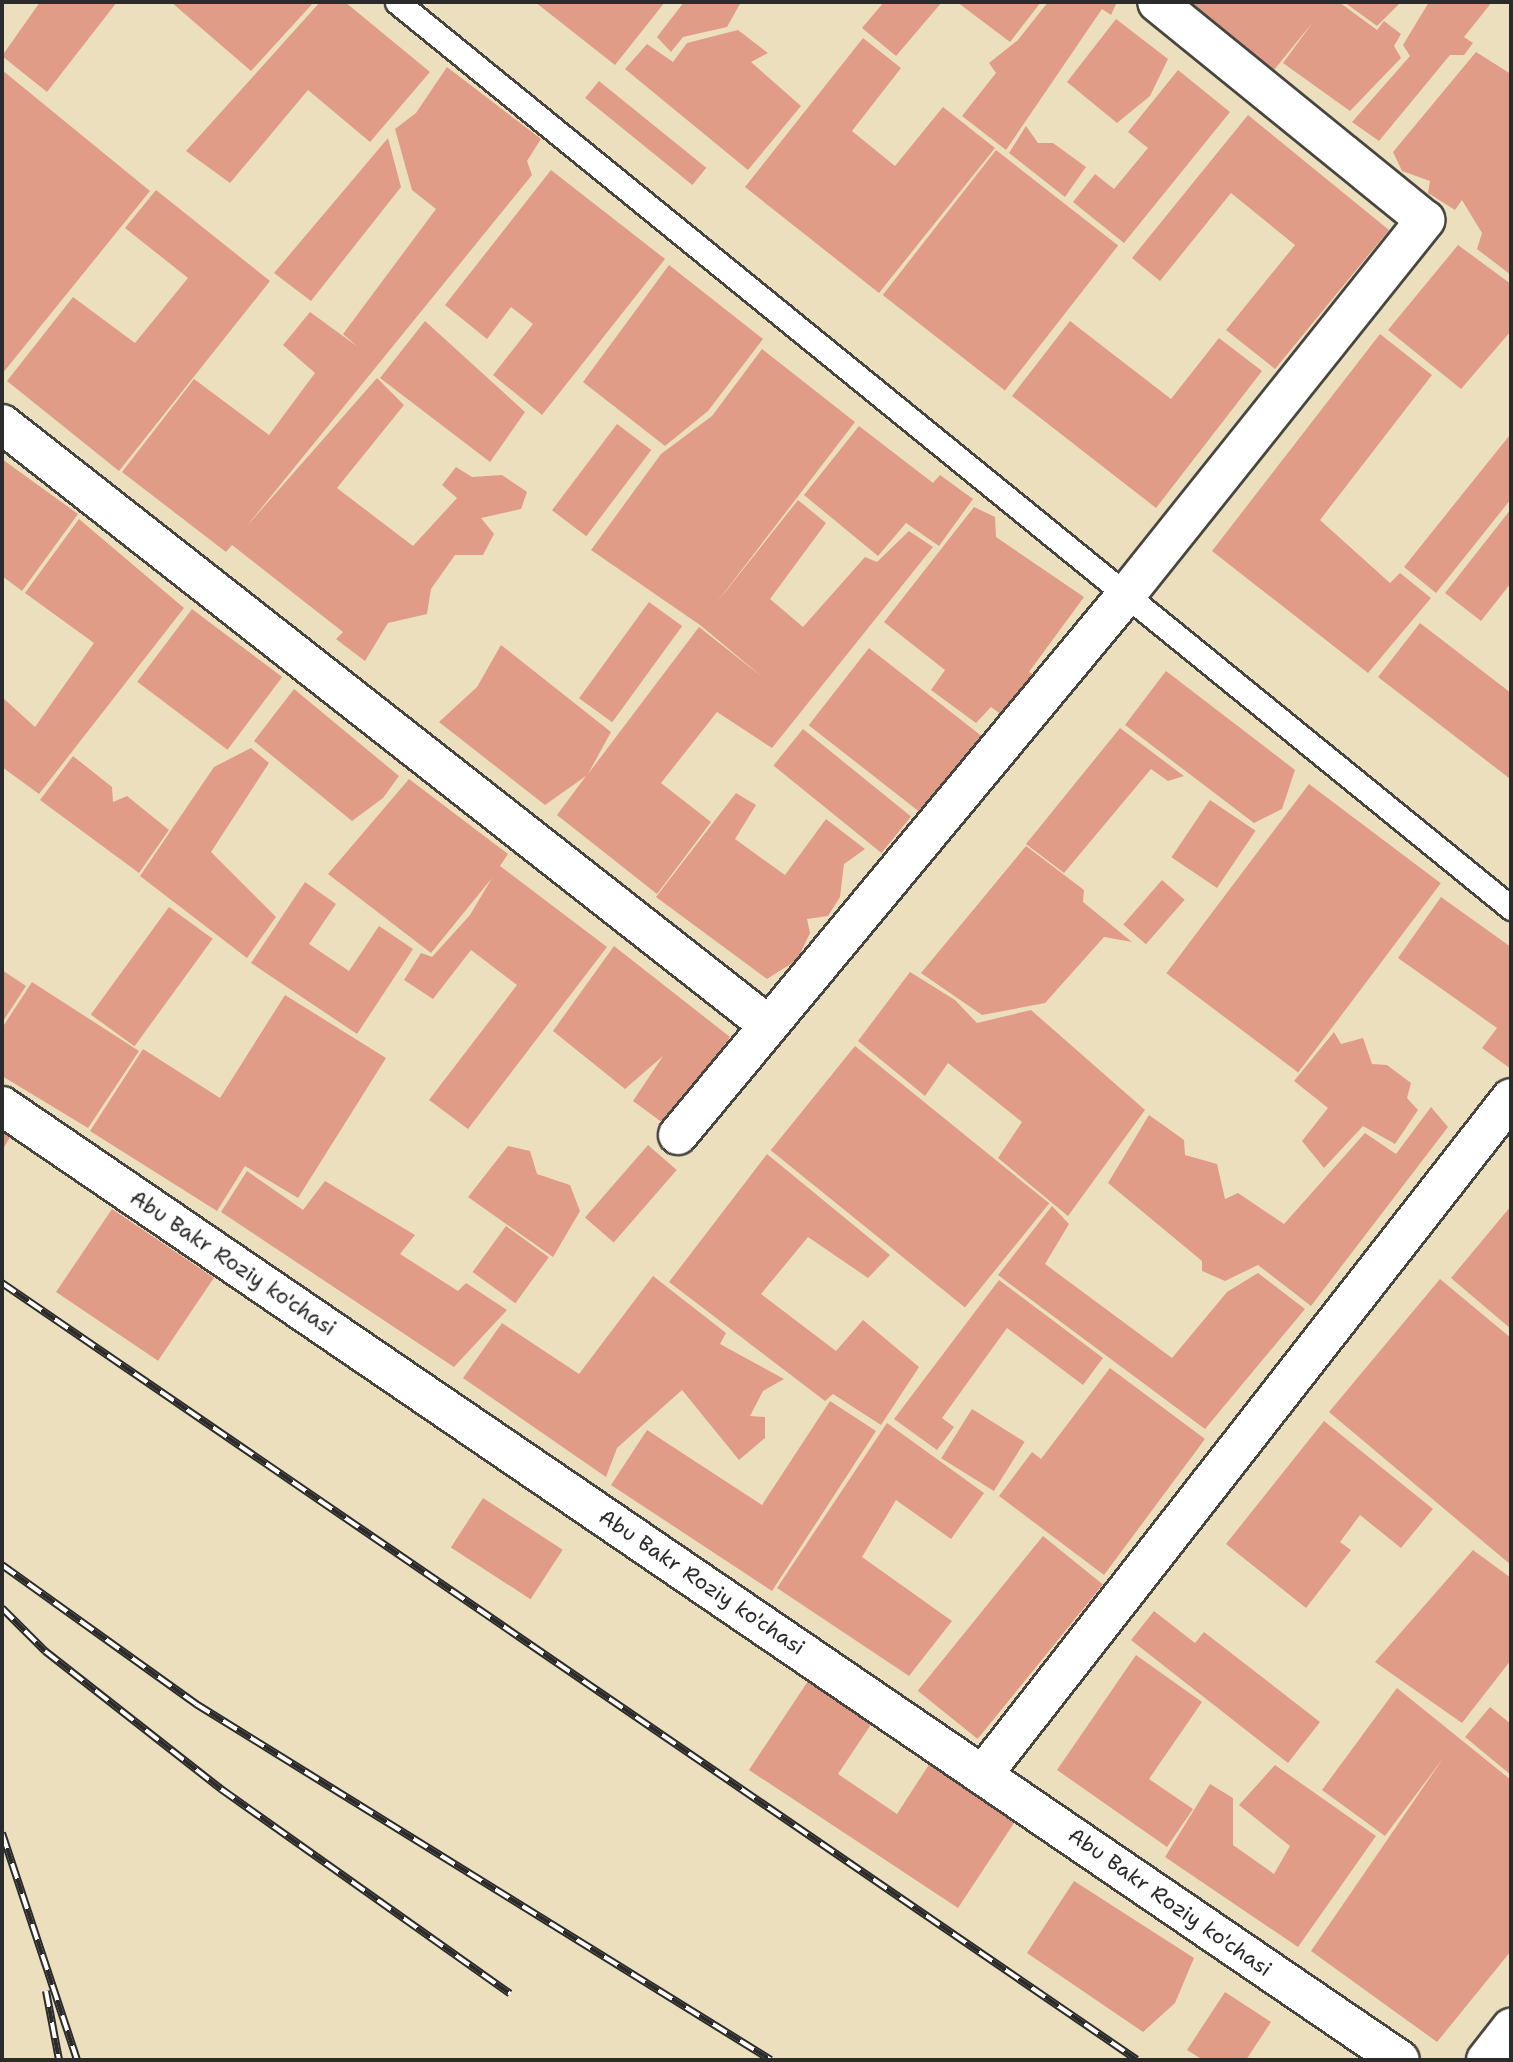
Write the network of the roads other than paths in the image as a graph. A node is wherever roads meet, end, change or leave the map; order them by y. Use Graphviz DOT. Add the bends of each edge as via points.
graph roads {
  1 [pos="397,2"];
  2 [pos="1157,2"];
  3 [pos="2,424"];
  4 [pos="1126,595"];
  5 [pos="1511,908"];
  6 [pos="767,1024"];
  7 [pos="1511,1098"];
  8 [pos="2,1106"];
  9 [pos="678,1135"];
  10 [pos="984,1773"];
  11 [pos="1511,2028"];
  12 [pos="1400,2060"];
  13 [pos="1486,2060"];
  1 -- 4 [label="lane"];
  2 -- 4 [label="street" via="1425,220"];
  3 -- 6 [label="street"];
  4 -- 5 [label="lane"];
  4 -- 6 [label="street"];
  6 -- 9 [label="street"];
  7 -- 10 [label="street"];
  8 -- 10 [label="street, Abu Bakr Roziy ko'chasi"];
  10 -- 12 [label="street, Abu Bakr Roziy ko'chasi"];
  11 -- 13 [label="street"];
}
